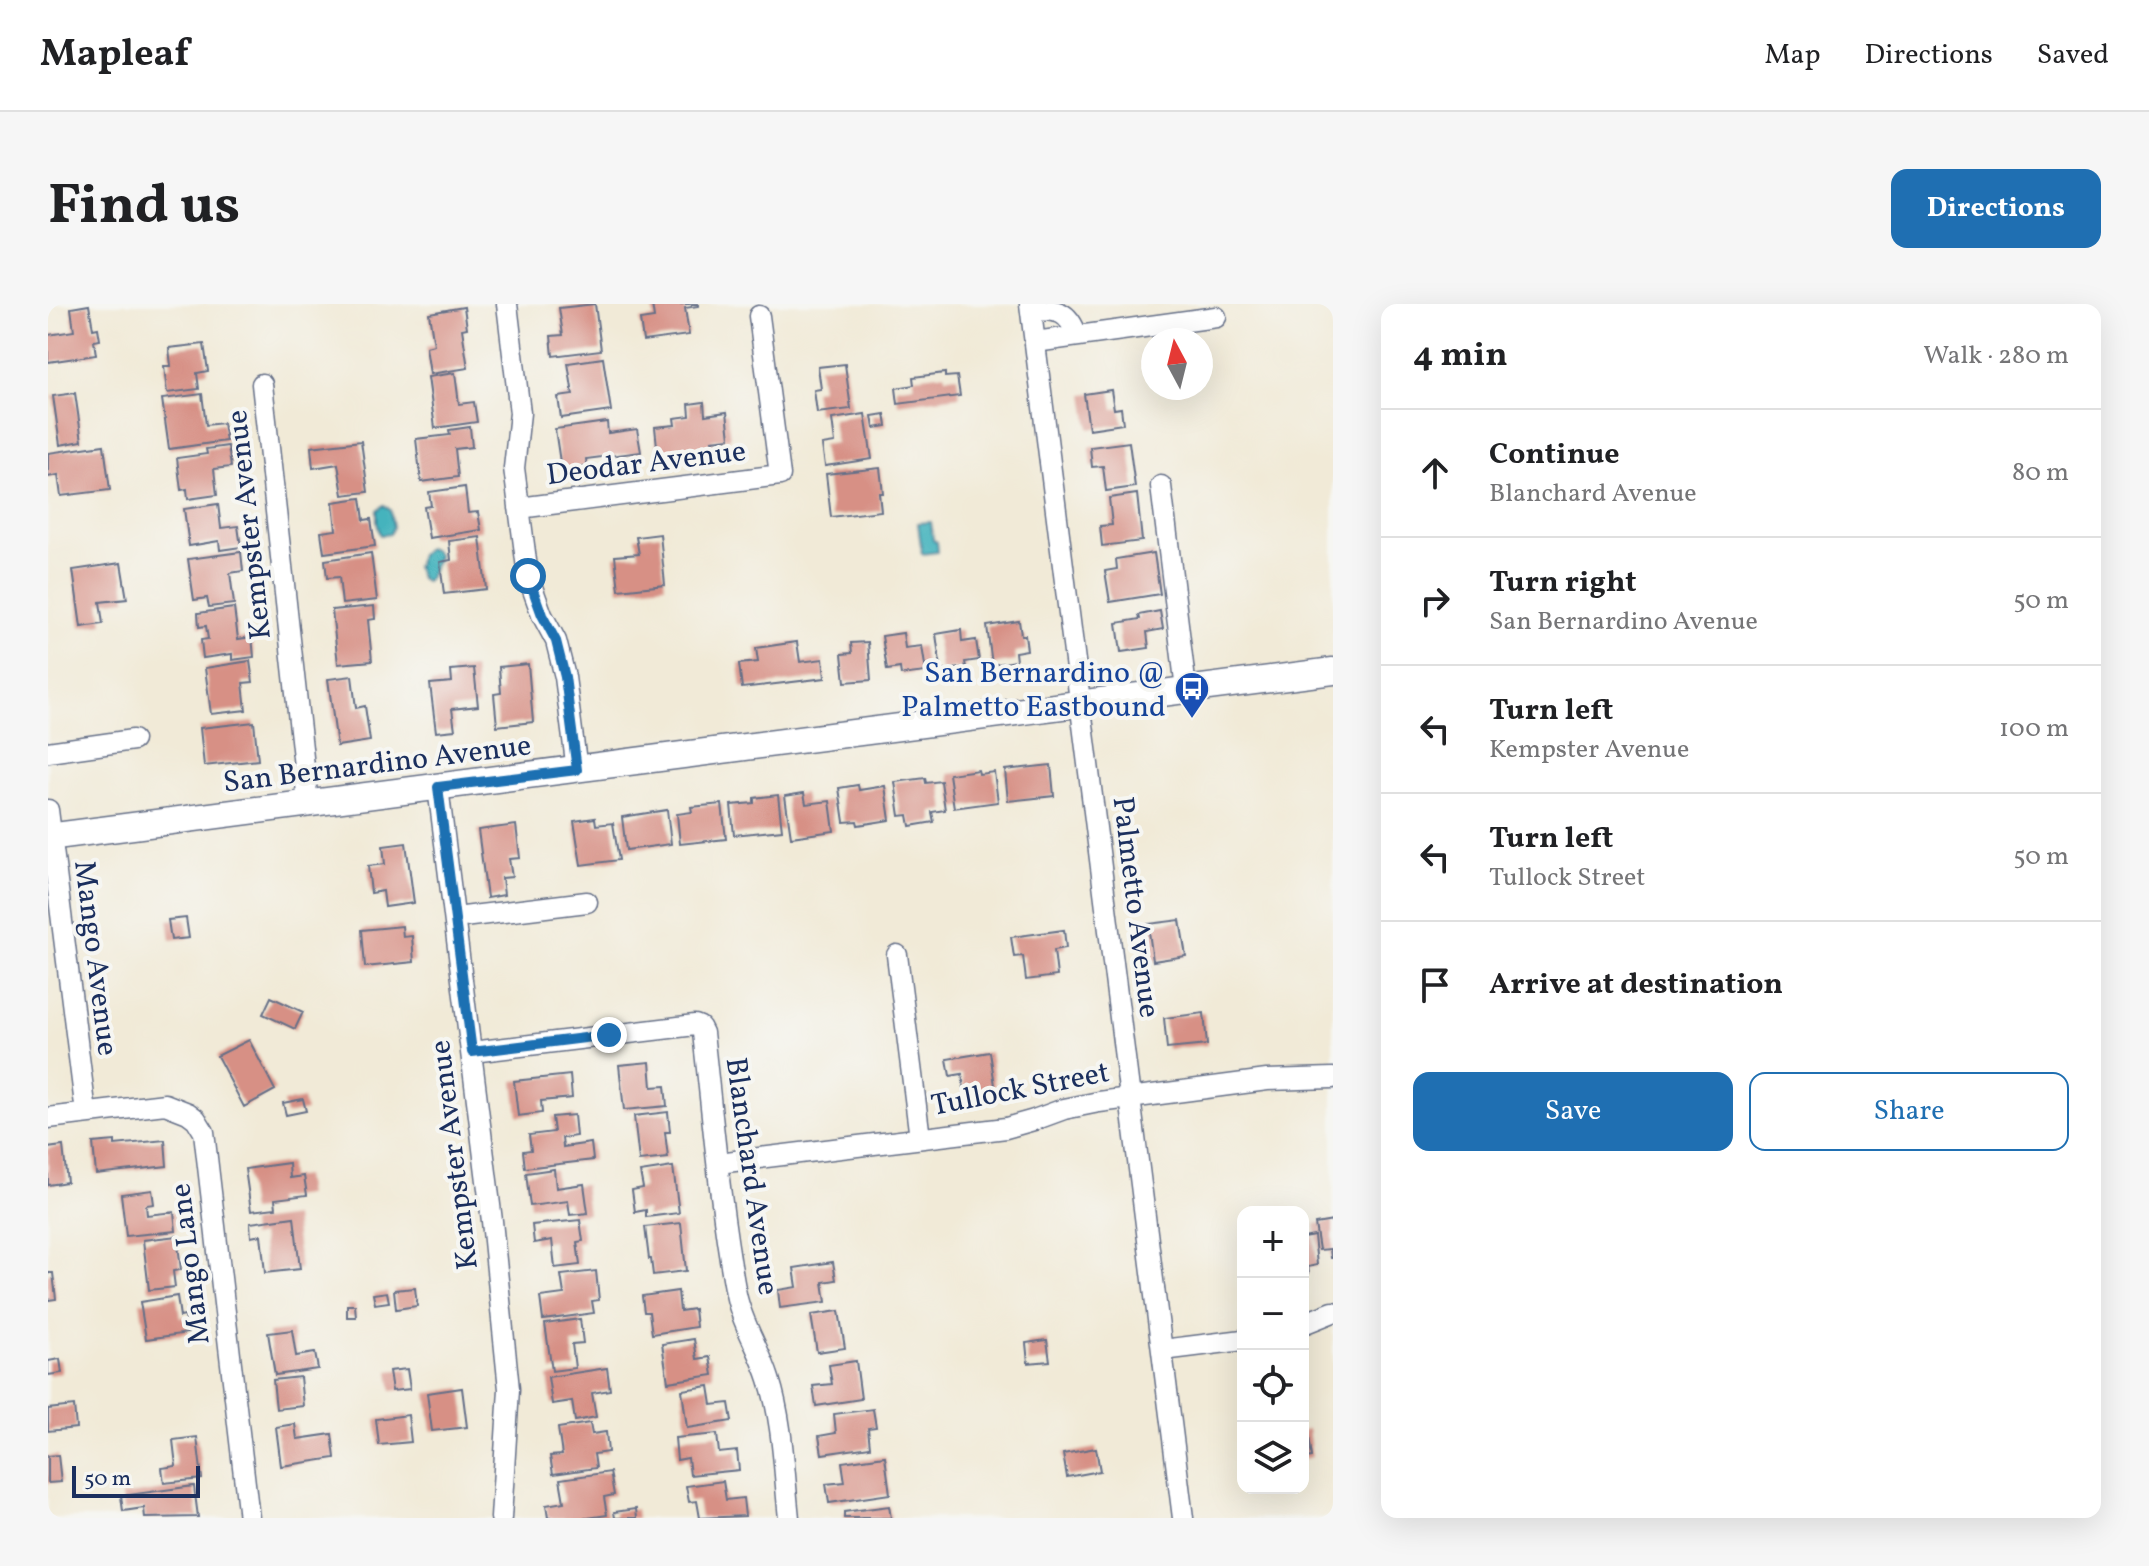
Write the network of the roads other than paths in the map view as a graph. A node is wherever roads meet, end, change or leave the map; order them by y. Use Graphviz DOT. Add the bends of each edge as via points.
graph roads {
  1 [pos="507,304"];
  2 [pos="1030,307"];
  3 [pos="759,316"];
  4 [pos="1216,317"];
  5 [pos="1077,336"];
  6 [pos="1035,342"];
  7 [pos="262,384"];
  8 [pos="1161,486"];
  9 [pos="519,508"];
  10 [pos="1333,671"];
  11 [pos="1186,689"];
  12 [pos="1080,702"];
  13 [pos="133,740"];
  14 [pos="48,752"];
  15 [pos="577,770"];
  16 [pos="438,787"];
  17 [pos="308,803"];
  18 [pos="48,810"];
  19 [pos="50,837"];
  20 [pos="587,902"];
  21 [pos="455,918"];
  22 [pos="897,955"];
  23 [pos="472,1052"];
  24 [pos="1333,1078"];
  25 [pos="1131,1098"];
  26 [pos="86,1113"];
  27 [pos="48,1118"];
  28 [pos="920,1138"];
  29 [pos="718,1163"];
  30 [pos="1333,1312"];
  31 [pos="1309,1322"];
  32 [pos="1237,1341"];
  33 [pos="1163,1350"];
  34 [pos="249,1518"];
  35 [pos="501,1518"];
  36 [pos="789,1518"];
  37 [pos="1183,1518"];
  1 -- 9 [label="street" via="520,413 514,468"];
  2 -- 5 [label="street" via="1062,313"];
  2 -- 6 [label="street, Palmetto Avenue"];
  3 -- 9 [label="street, Deodar Avenue" via="780,475"];
  4 -- 5 [label="street"];
  5 -- 6 [label="street"];
  6 -- 12 [label="street, Palmetto Avenue"];
  7 -- 17 [label="street, Kempster Avenue"];
  8 -- 11 [label="street"];
  9 -- 15 [label="street" via="528,576 565,677"];
  10 -- 11 [label="main road, San Bernardino Avenue"];
  11 -- 12 [label="main road, San Bernardino Avenue"];
  12 -- 15 [label="main road, San Bernardino Avenue"];
  12 -- 25 [label="street, Palmetto Avenue"];
  13 -- 14 [label="street"];
  15 -- 16 [label="main road, San Bernardino Avenue"];
  16 -- 17 [label="main road, San Bernardino Avenue"];
  16 -- 21 [label="street, Kempster Avenue"];
  17 -- 19 [label="main road, San Bernardino Avenue"];
  18 -- 19 [label="street, Mango Avenue"];
  19 -- 26 [label="street, Mango Avenue"];
  20 -- 21 [label="street"];
  21 -- 23 [label="street, Kempster Avenue"];
  22 -- 28 [label="street"];
  23 -- 29 [label="street, Blanchard Avenue" via="700,1027"];
  23 -- 35 [label="street, Kempster Avenue" via="509,1389"];
  24 -- 25 [label="street, Tullock Street" via="1267,1080"];
  25 -- 28 [label="street, Tullock Street" via="1064,1109 1006,1128"];
  25 -- 33 [label="street, Palmetto Avenue"];
  26 -- 27 [label="street, Mango Lane"];
  26 -- 34 [label="street, Mango Lane" via="165,1104 188,1113 204,1132"];
  28 -- 29 [label="street, Tullock Street"];
  29 -- 36 [label="street, Blanchard Avenue" via="739,1307 776,1408"];
  30 -- 31 [label="street"];
  32 -- 33 [label="street"];
  33 -- 37 [label="street, Palmetto Avenue"];
}
